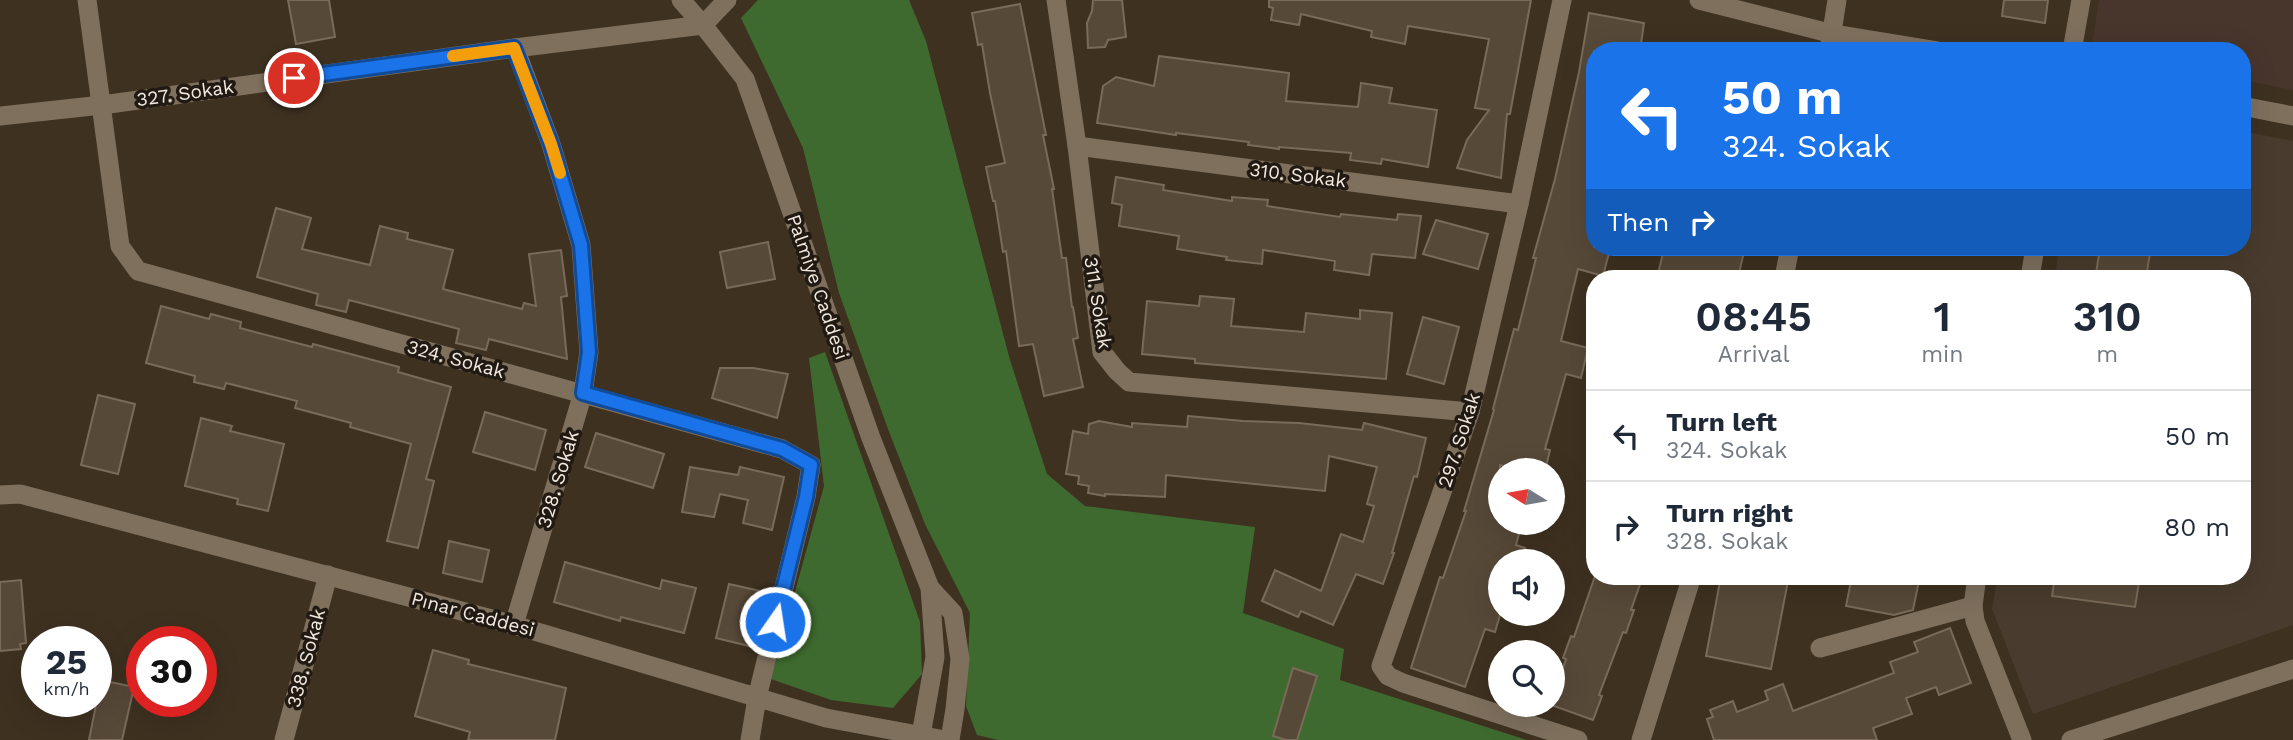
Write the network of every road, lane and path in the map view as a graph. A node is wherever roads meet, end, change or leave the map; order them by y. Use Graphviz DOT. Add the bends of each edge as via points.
graph roads {
  1 [pos="87,0"];
  2 [pos="681,0"];
  3 [pos="727,0"];
  4 [pos="1056,0"];
  5 [pos="1562,0"];
  6 [pos="1699,0"];
  7 [pos="1837,0"];
  8 [pos="2081,0"];
  9 [pos="703,25"];
  10 [pos="1831,42"];
  11 [pos="2074,42"];
  12 [pos="514,48"];
  13 [pos="102,105"];
  14 [pos="2251,108"];
  15 [pos="0,116"];
  16 [pos="2293,116"];
  17 [pos="1077,146"];
  18 [pos="1519,204"];
  19 [pos="583,393"];
  20 [pos="1470,412"];
  21 [pos="0,495"];
  22 [pos="328,575"];
  23 [pos="1689,585"];
  24 [pos="1976,585"];
  25 [pos="930,588"];
  26 [pos="1973,606"];
  27 [pos="514,625"];
  28 [pos="1820,648"];
  29 [pos="2293,669"];
  30 [pos="757,698"];
  31 [pos="921,735"];
  32 [pos="284,740"];
  33 [pos="750,740"];
  34 [pos="947,740"];
  35 [pos="1578,740"];
  36 [pos="1641,740"];
  37 [pos="2022,740"];
  38 [pos="2071,740"];
  1 -- 13 [label="street, 324. Sokak"];
  2 -- 9 [label="street, Palmiye Caddesi"];
  3 -- 9 [label="street"];
  4 -- 17 [label="street, 311. Sokak"];
  5 -- 18 [label="street, 297. Sokak"];
  6 -- 10 [label="street"];
  7 -- 10 [label="street"];
  8 -- 11 [label="street"];
  9 -- 12 [label="street, 327. Sokak"];
  9 -- 25 [label="street, Palmiye Caddesi" via="745,79 871,438"];
  12 -- 13 [label="street, 327. Sokak"];
  12 -- 19 [label="street, 328. Sokak" via="551,144 581,245 589,352"];
  13 -- 15 [label="street, 327. Sokak"];
  13 -- 19 [label="street, 324. Sokak" via="120,246 138,271"];
  14 -- 16 [label="street"];
  17 -- 18 [label="street, 310. Sokak"];
  17 -- 20 [label="street, 311. Sokak" via="1102,352 1129,382"];
  18 -- 20 [label="street, 297. Sokak"];
  19 -- 27 [label="street, 328. Sokak"];
  19 -- 30 [label="street, 324. Sokak" via="782,449 811,465"];
  20 -- 35 [label="street, 297. Sokak" via="1381,666 1388,676 1403,683"];
  21 -- 22 [label="street, Pınar Caddesi" via="20,494"];
  22 -- 27 [label="street, Pınar Caddesi"];
  22 -- 32 [label="street, 338. Sokak"];
  23 -- 36 [label="street"];
  24 -- 26 [label="street"];
  25 -- 31 [label="street, Palmiye Caddesi" via="935,657"];
  25 -- 34 [label="street, Palmiye Caddesi" via="953,613 960,659"];
  26 -- 28 [label="street"];
  26 -- 37 [label="street"];
  27 -- 30 [label="street, Pınar Caddesi"];
  29 -- 38 [label="street"];
  30 -- 31 [label="street, Pınar Caddesi" via="826,718"];
  30 -- 33 [label="street"];
  31 -- 34 [label="street, Pınar Caddesi"];
}
